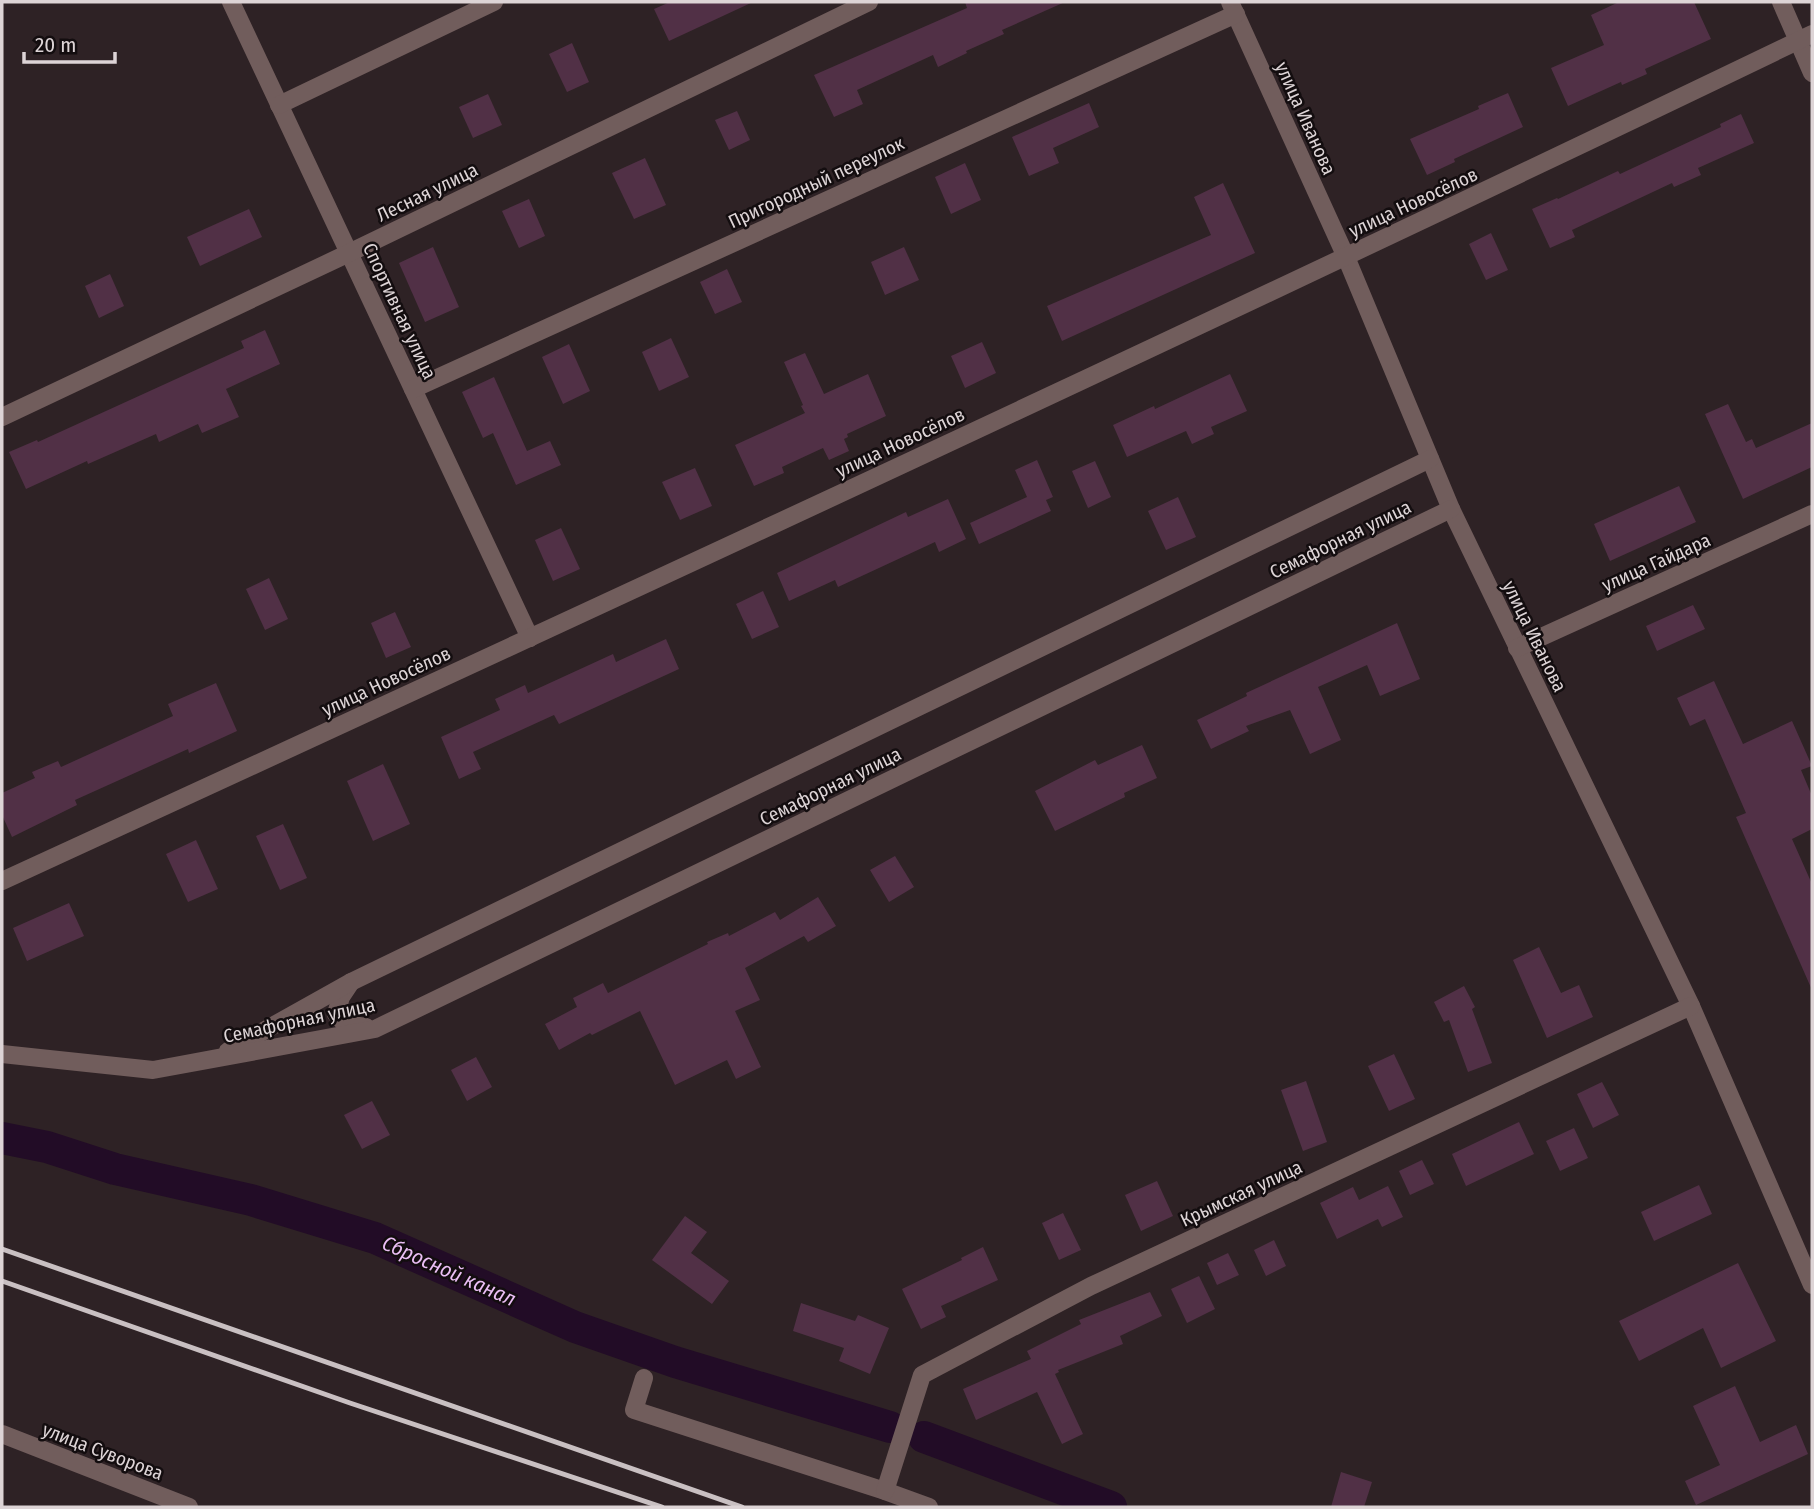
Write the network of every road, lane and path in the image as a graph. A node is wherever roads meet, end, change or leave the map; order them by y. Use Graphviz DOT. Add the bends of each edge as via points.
graph roads {
  1 [pos="231,2"];
  2 [pos="494,2"];
  3 [pos="869,2"];
  4 [pos="1781,2"];
  5 [pos="1233,8"];
  6 [pos="1805,38"];
  7 [pos="1812,73"];
  8 [pos="279,104"];
  9 [pos="349,253"];
  10 [pos="1346,257"];
  11 [pos="414,389"];
  12 [pos="2,417"];
  13 [pos="1430,459"];
  14 [pos="1451,509"];
  15 [pos="1812,514"];
  16 [pos="530,638"];
  17 [pos="1517,648"];
  18 [pos="2,881"];
  19 [pos="351,982"];
  20 [pos="1691,1006"];
  21 [pos="375,1029"];
  22 [pos="2,1054"];
  23 [pos="213,1060"];
  24 [pos="1812,1284"];
  25 [pos="644,1378"];
  26 [pos="2,1434"];
  27 [pos="885,1491"];
  28 [pos="189,1507"];
  29 [pos="929,1507"];
  1 -- 8 [label="street, Спортивная улица"];
  2 -- 8 [label="street"];
  3 -- 9 [label="street, Лесная улица"];
  4 -- 6 [label="street"];
  5 -- 10 [label="street, улица Иванова"];
  5 -- 11 [label="street, Пригородный переулок"];
  6 -- 7 [label="street"];
  6 -- 10 [label="street, улица Новосёлов"];
  8 -- 9 [label="street, Спортивная улица"];
  9 -- 11 [label="street, Спортивная улица"];
  9 -- 12 [label="street, Лесная улица"];
  10 -- 13 [label="street, улица Иванова"];
  10 -- 16 [label="street, улица Новосёлов"];
  11 -- 16 [label="street, Спортивная улица"];
  13 -- 14 [label="street, улица Иванова"];
  13 -- 19 [label="street, Семафорная улица"];
  14 -- 17 [label="street, улица Иванова"];
  14 -- 21 [label="street, Семафорная улица"];
  15 -- 17 [label="street, улица Гайдара"];
  16 -- 18 [label="street, улица Новосёлов"];
  17 -- 20 [label="street, улица Иванова"];
  19 -- 21 [label="street" via="336,1014 345,1024"];
  19 -- 23 [label="street, Семафорная улица"];
  20 -- 24 [label="street, улица Иванова"];
  20 -- 27 [label="street, Крымская улица" via="1091,1286 922,1375"];
  21 -- 23 [label="street, Семафорная улица"];
  22 -- 23 [label="street, Семафорная улица" via="153,1070"];
  25 -- 27 [label="street" via="634,1410"];
  26 -- 28 [label="street, улица Суворова"];
  27 -- 29 [label="street"];
}
